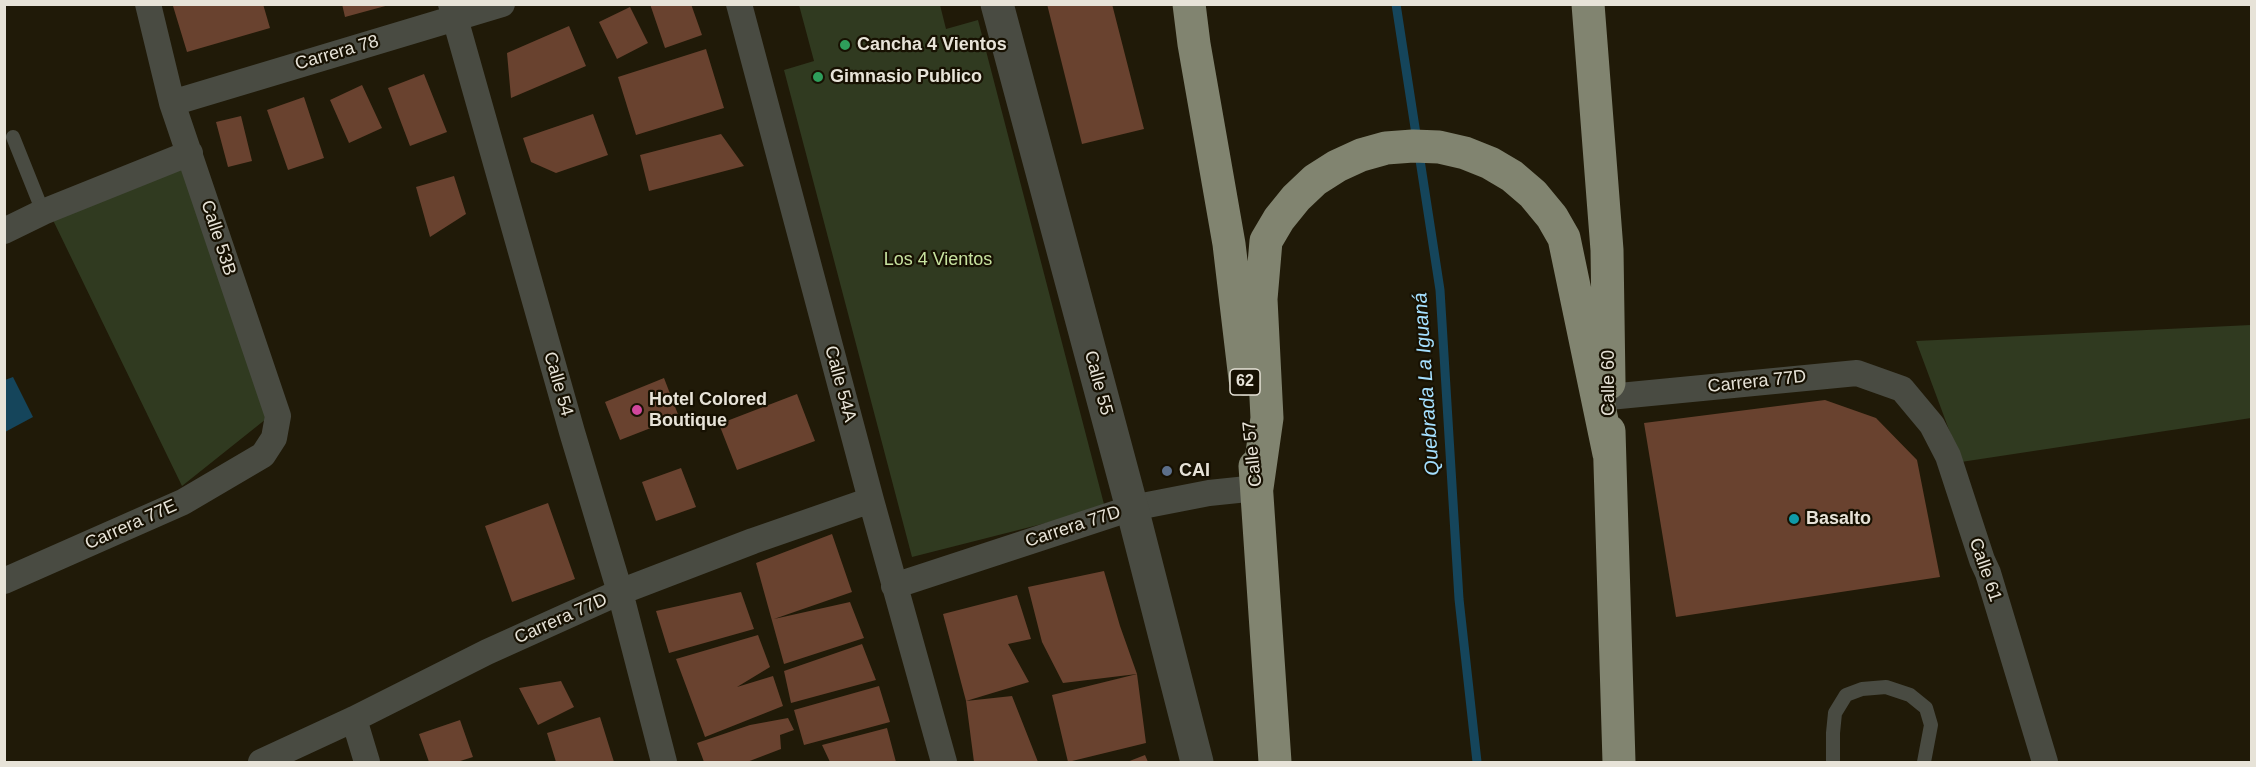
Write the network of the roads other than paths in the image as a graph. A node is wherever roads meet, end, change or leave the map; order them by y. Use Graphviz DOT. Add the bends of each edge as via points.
graph roads {
  1 [pos="148,4"];
  2 [pos="502,4"];
  3 [pos="739,4"];
  4 [pos="997,4"];
  5 [pos="1189,4"];
  6 [pos="1588,4"];
  7 [pos="453,12"];
  8 [pos="172,103"];
  9 [pos="13,137"];
  10 [pos="190,153"];
  11 [pos="43,212"];
  12 [pos="4,231"];
  13 [pos="1902,389"];
  14 [pos="1609,397"];
  15 [pos="1610,454"];
  16 [pos="253,462"];
  17 [pos="1257,488"];
  18 [pos="871,500"];
  19 [pos="1132,508"];
  20 [pos="4,581"];
  21 [pos="894,586"];
  22 [pos="620,592"];
  23 [pos="354,719"];
  24 [pos="261,762"];
  25 [pos="367,762"];
  26 [pos="664,762"];
  27 [pos="944,762"];
  28 [pos="1197,762"];
  29 [pos="1275,762"];
  30 [pos="1619,762"];
  31 [pos="1833,762"];
  32 [pos="1924,762"];
  33 [pos="2045,762"];
  1 -- 8 [label="street, Calle 53B"];
  2 -- 7 [label="street, Carrera 78"];
  3 -- 18 [label="street, Calle 54A"];
  4 -- 19 [label="street, Calle 55"];
  5 -- 17 [label="highway, Calle 57 / 62" via="1229,244"];
  6 -- 14 [label="highway, Calle 60" via="1607,250"];
  7 -- 8 [label="street, Carrera 78"];
  7 -- 22 [label="street, Calle 54"];
  8 -- 10 [label="street, Calle 53B"];
  9 -- 11 [label="lane"];
  10 -- 11 [label="street"];
  10 -- 16 [label="street, Calle 53B" via="278,416 274,438"];
  11 -- 12 [label="street"];
  13 -- 14 [label="street, Carrera 77D" via="1857,373"];
  13 -- 33 [label="street, Calle 61" via="1932,425 1948,456"];
  14 -- 15 [label="highway, Calle 60"];
  15 -- 17 [label="highway" via="1564,238 1552,218 1533,194 1490,163 1439,147 1386,148 1361,154 1315,180 1279,219 1266,241 1261,299 1267,418"];
  15 -- 30 [label="highway, Calle 60"];
  16 -- 20 [label="street, Carrera 77E" via="183,502"];
  17 -- 19 [label="street, Carrera 77D"];
  17 -- 29 [label="highway, Calle 57 / 62"];
  18 -- 21 [label="street, Calle 54A"];
  18 -- 22 [label="street, Carrera 77D"];
  19 -- 21 [label="street, Carrera 77D"];
  19 -- 28 [label="street, Calle 55"];
  21 -- 27 [label="street, Calle 54A"];
  22 -- 23 [label="street, Carrera 77D" via="487,652"];
  22 -- 26 [label="street, Calle 54"];
  23 -- 24 [label="street, Carrera 77D"];
  23 -- 25 [label="street"];
  31 -- 32 [label="lane" via="1835,713 1846,695 1886,687 1910,695 1926,708 1931,725"];
}
